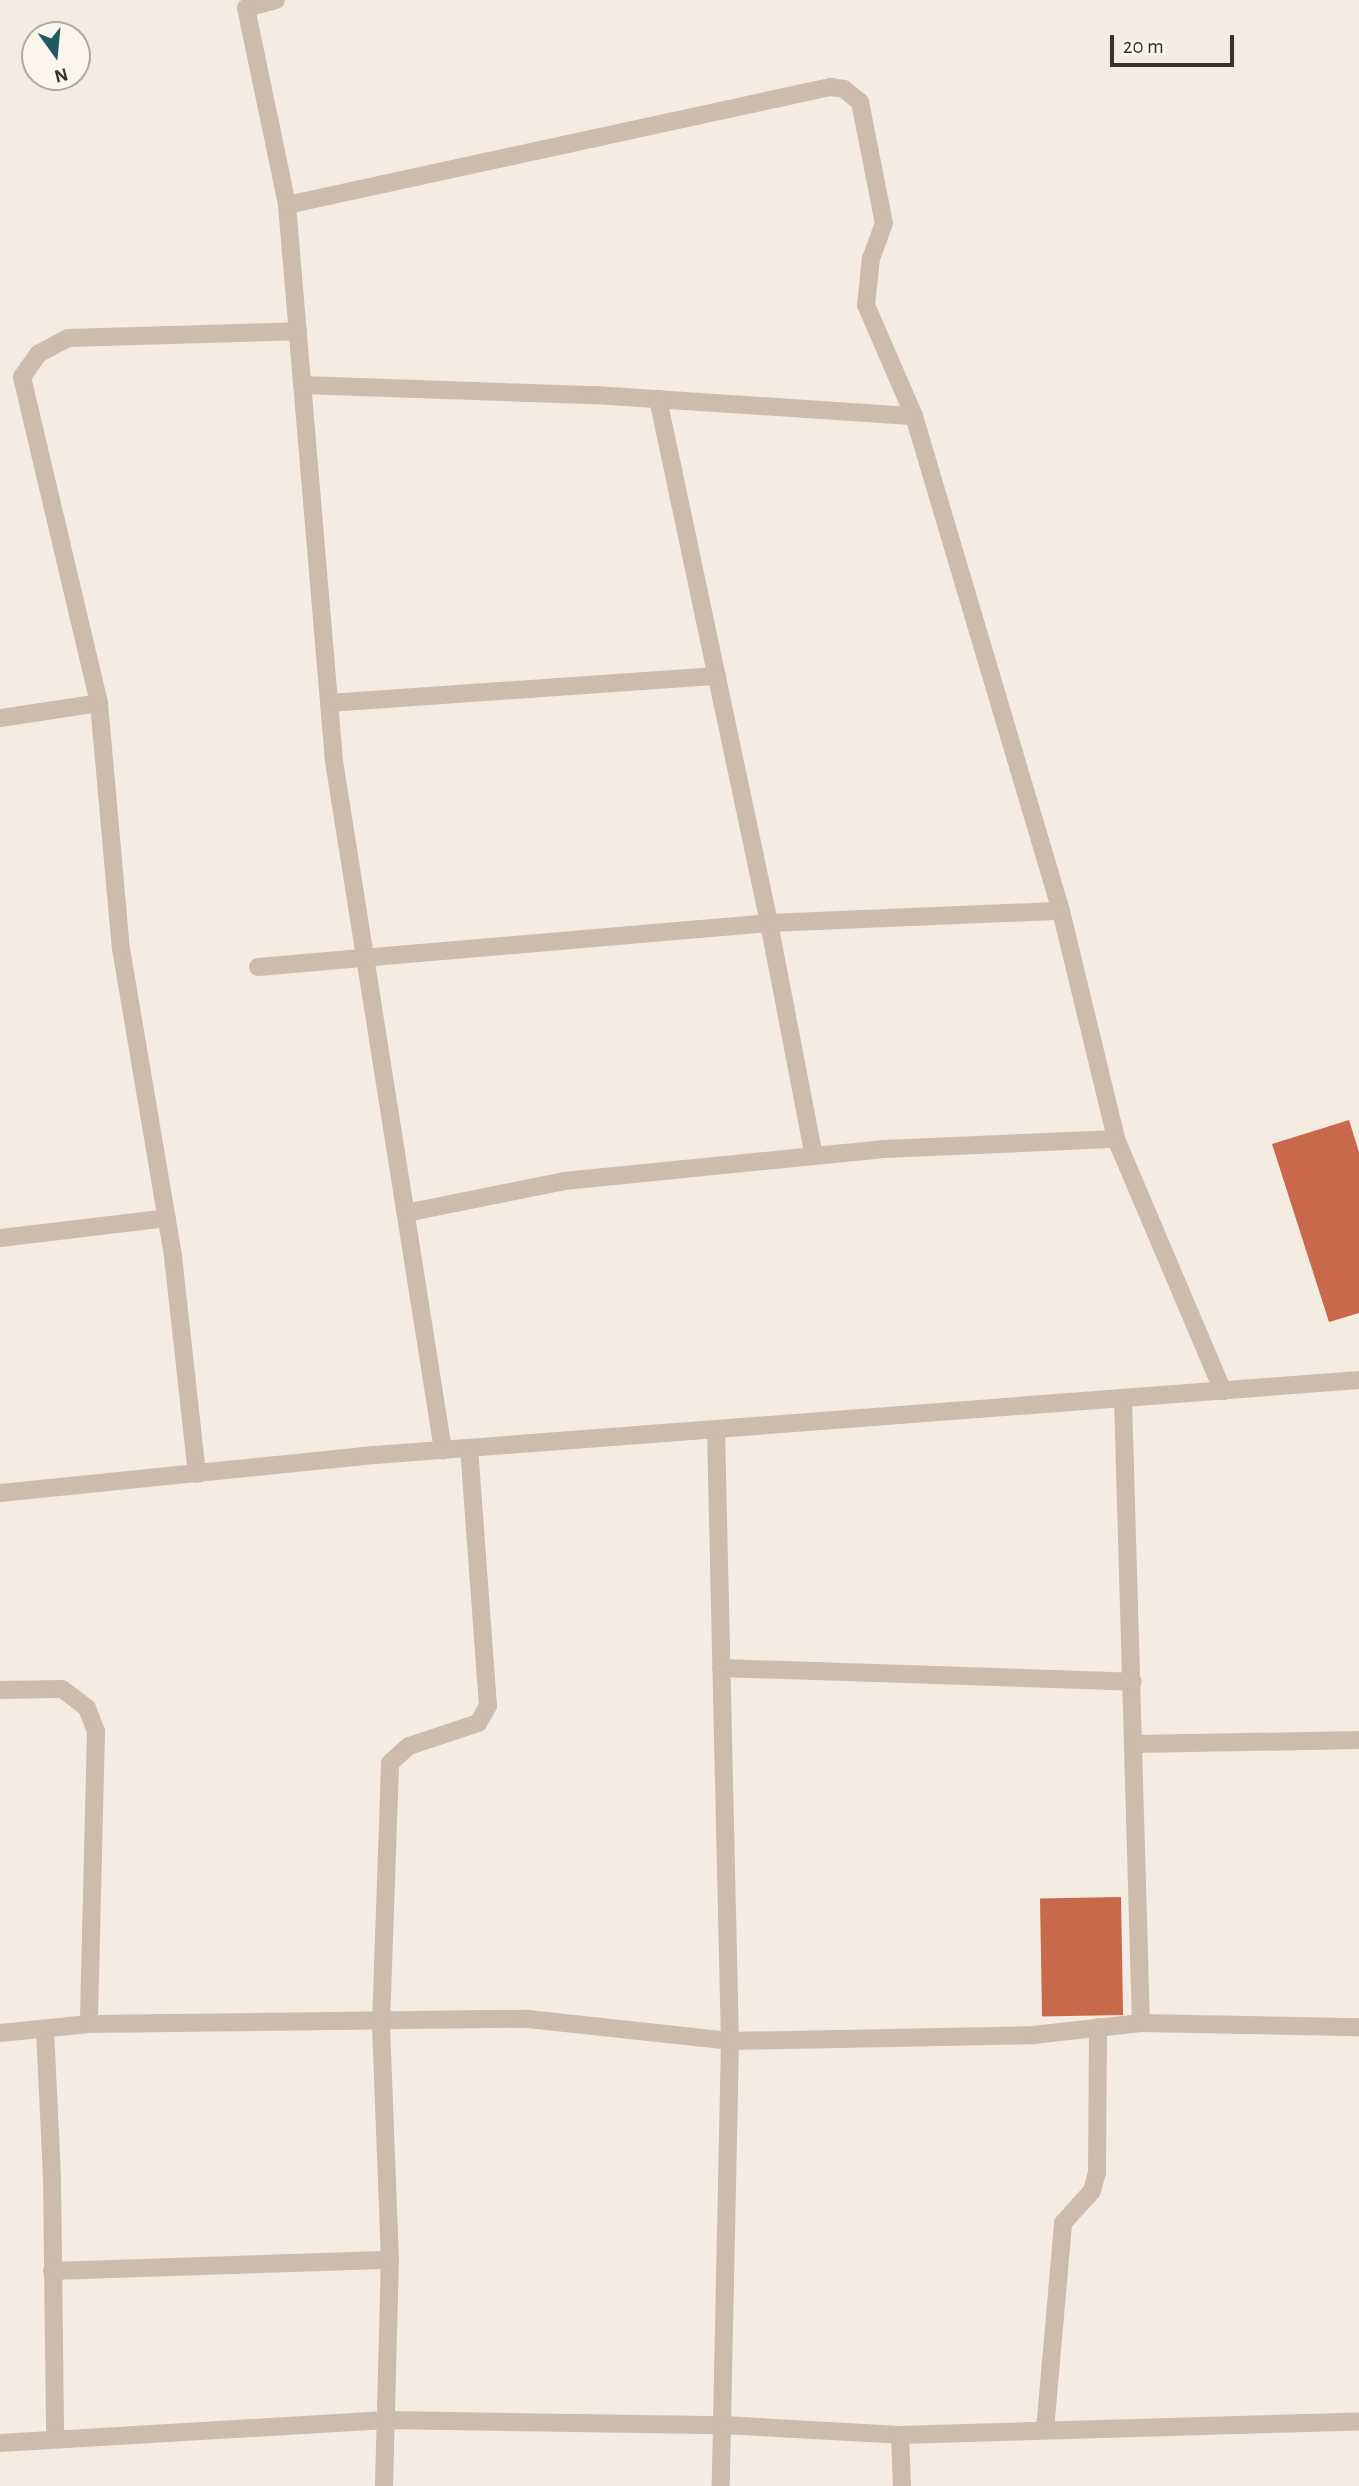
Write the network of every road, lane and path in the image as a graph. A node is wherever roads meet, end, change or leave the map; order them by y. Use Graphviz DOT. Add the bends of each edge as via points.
graph roads {
  1 [pos="276,0"];
  2 [pos="287,205"];
  3 [pos="298,331"];
  4 [pos="302,385"];
  5 [pos="658,399"];
  6 [pos="914,416"];
  7 [pos="717,676"];
  8 [pos="99,703"];
  9 [pos="329,703"];
  10 [pos="0,718"];
  11 [pos="1060,912"];
  12 [pos="769,923"];
  13 [pos="363,956"];
  14 [pos="258,967"];
  15 [pos="1116,1139"];
  16 [pos="814,1156"];
  17 [pos="406,1213"];
  18 [pos="167,1218"];
  19 [pos="0,1238"];
  20 [pos="1359,1380"];
  21 [pos="1223,1391"];
  22 [pos="1124,1399"];
  23 [pos="716,1431"];
  24 [pos="469,1449"];
  25 [pos="443,1450"];
  26 [pos="197,1474"];
  27 [pos="0,1493"];
  28 [pos="721,1668"];
  29 [pos="1133,1682"];
  30 [pos="0,1690"];
  31 [pos="1359,1740"];
  32 [pos="1135,1744"];
  33 [pos="1141,2023"];
  34 [pos="89,2024"];
  35 [pos="382,2024"];
  36 [pos="1098,2027"];
  37 [pos="1359,2028"];
  38 [pos="45,2029"];
  39 [pos="0,2034"];
  40 [pos="730,2042"];
  41 [pos="390,2260"];
  42 [pos="52,2271"];
  43 [pos="386,2420"];
  44 [pos="1359,2421"];
  45 [pos="723,2425"];
  46 [pos="1045,2430"];
  47 [pos="900,2434"];
  48 [pos="55,2439"];
  49 [pos="0,2443"];
  50 [pos="384,2486"];
  51 [pos="721,2486"];
  52 [pos="902,2486"];
  1 -- 2 [label="street" via="246,8"];
  2 -- 3 [label="street"];
  2 -- 6 [label="street" via="830,87 844,89 860,102 884,223 871,258 866,305"];
  3 -- 4 [label="street"];
  3 -- 8 [label="street" via="68,338 38,354 22,377"];
  4 -- 5 [label="street"];
  4 -- 9 [label="street"];
  5 -- 6 [label="street"];
  5 -- 7 [label="street"];
  6 -- 11 [label="street"];
  7 -- 9 [label="street"];
  7 -- 12 [label="street"];
  8 -- 10 [label="street"];
  8 -- 18 [label="street" via="121,950"];
  9 -- 13 [label="street"];
  11 -- 12 [label="street"];
  11 -- 15 [label="street"];
  12 -- 13 [label="street"];
  12 -- 16 [label="street"];
  13 -- 14 [label="street"];
  13 -- 17 [label="street"];
  15 -- 16 [label="street"];
  15 -- 21 [label="street"];
  16 -- 17 [label="street" via="564,1181"];
  17 -- 25 [label="street"];
  18 -- 19 [label="street"];
  18 -- 26 [label="street"];
  20 -- 21 [label="street"];
  21 -- 22 [label="street"];
  22 -- 23 [label="street"];
  22 -- 29 [label="street"];
  23 -- 24 [label="street"];
  23 -- 28 [label="street"];
  24 -- 25 [label="street"];
  24 -- 35 [label="street" via="488,1706 478,1723 409,1746 390,1763"];
  25 -- 26 [label="street"];
  26 -- 27 [label="street"];
  28 -- 29 [label="street"];
  28 -- 40 [label="street"];
  29 -- 32 [label="street"];
  30 -- 34 [label="street" via="62,1689 87,1708 96,1731"];
  31 -- 32 [label="street"];
  32 -- 33 [label="street"];
  33 -- 36 [label="street"];
  33 -- 37 [label="street"];
  34 -- 35 [label="street"];
  34 -- 38 [label="street"];
  35 -- 40 [label="street" via="528,2019"];
  35 -- 41 [label="street"];
  36 -- 40 [label="street" via="1033,2035"];
  36 -- 46 [label="street" via="1097,2172 1092,2191 1063,2223"];
  38 -- 39 [label="street"];
  38 -- 42 [label="street"];
  40 -- 45 [label="street"];
  41 -- 42 [label="street"];
  41 -- 43 [label="street"];
  42 -- 48 [label="street"];
  43 -- 45 [label="street"];
  43 -- 48 [label="street"];
  43 -- 50 [label="street"];
  44 -- 46 [label="street"];
  45 -- 47 [label="street"];
  45 -- 51 [label="street"];
  46 -- 47 [label="street"];
  47 -- 52 [label="street"];
  48 -- 49 [label="street"];
}
